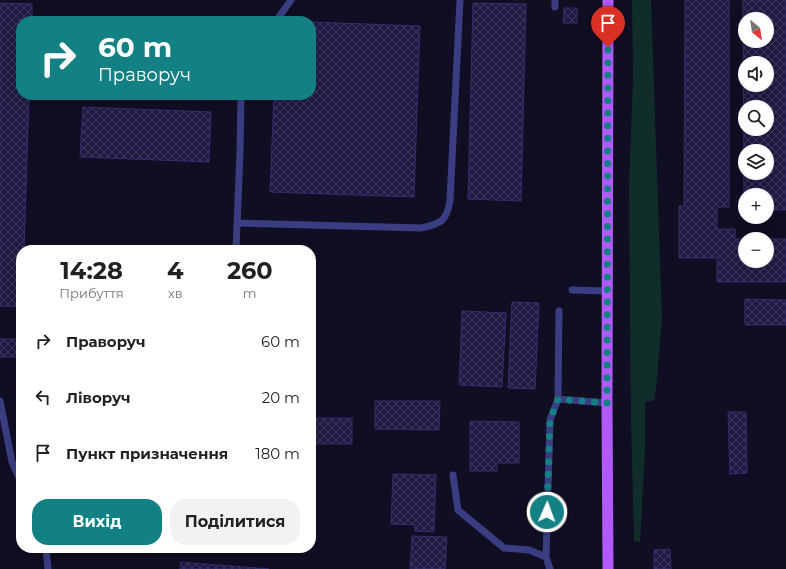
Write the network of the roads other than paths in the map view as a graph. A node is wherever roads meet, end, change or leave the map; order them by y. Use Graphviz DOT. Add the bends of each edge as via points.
graph roads {
  1 [pos="291,0"];
  2 [pos="460,0"];
  3 [pos="608,0"];
  4 [pos="280,16"];
  5 [pos="240,100"];
  6 [pos="237,223"];
  7 [pos="236,245"];
  8 [pos="572,290"];
  9 [pos="607,291"];
  10 [pos="559,311"];
  11 [pos="558,399"];
  12 [pos="0,401"];
  13 [pos="607,403"];
  14 [pos="16,471"];
  15 [pos="454,475"];
  16 [pos="46,553"];
  17 [pos="546,557"];
  18 [pos="48,569"];
  19 [pos="550,569"];
  20 [pos="608,569"];
  1 -- 4 [label="lane"];
  2 -- 6 [label="lane" via="450,200 448,213 440,222 421,228"];
  3 -- 9 [label="main road"];
  5 -- 6 [label="lane"];
  6 -- 7 [label="lane"];
  8 -- 9 [label="lane"];
  9 -- 13 [label="main road"];
  10 -- 11 [label="lane"];
  11 -- 13 [label="lane"];
  11 -- 17 [label="lane" via="550,420"];
  12 -- 14 [label="lane"];
  13 -- 20 [label="main road"];
  15 -- 17 [label="lane" via="458,510 504,548 529,550"];
  16 -- 18 [label="lane"];
  17 -- 19 [label="lane"];
}
